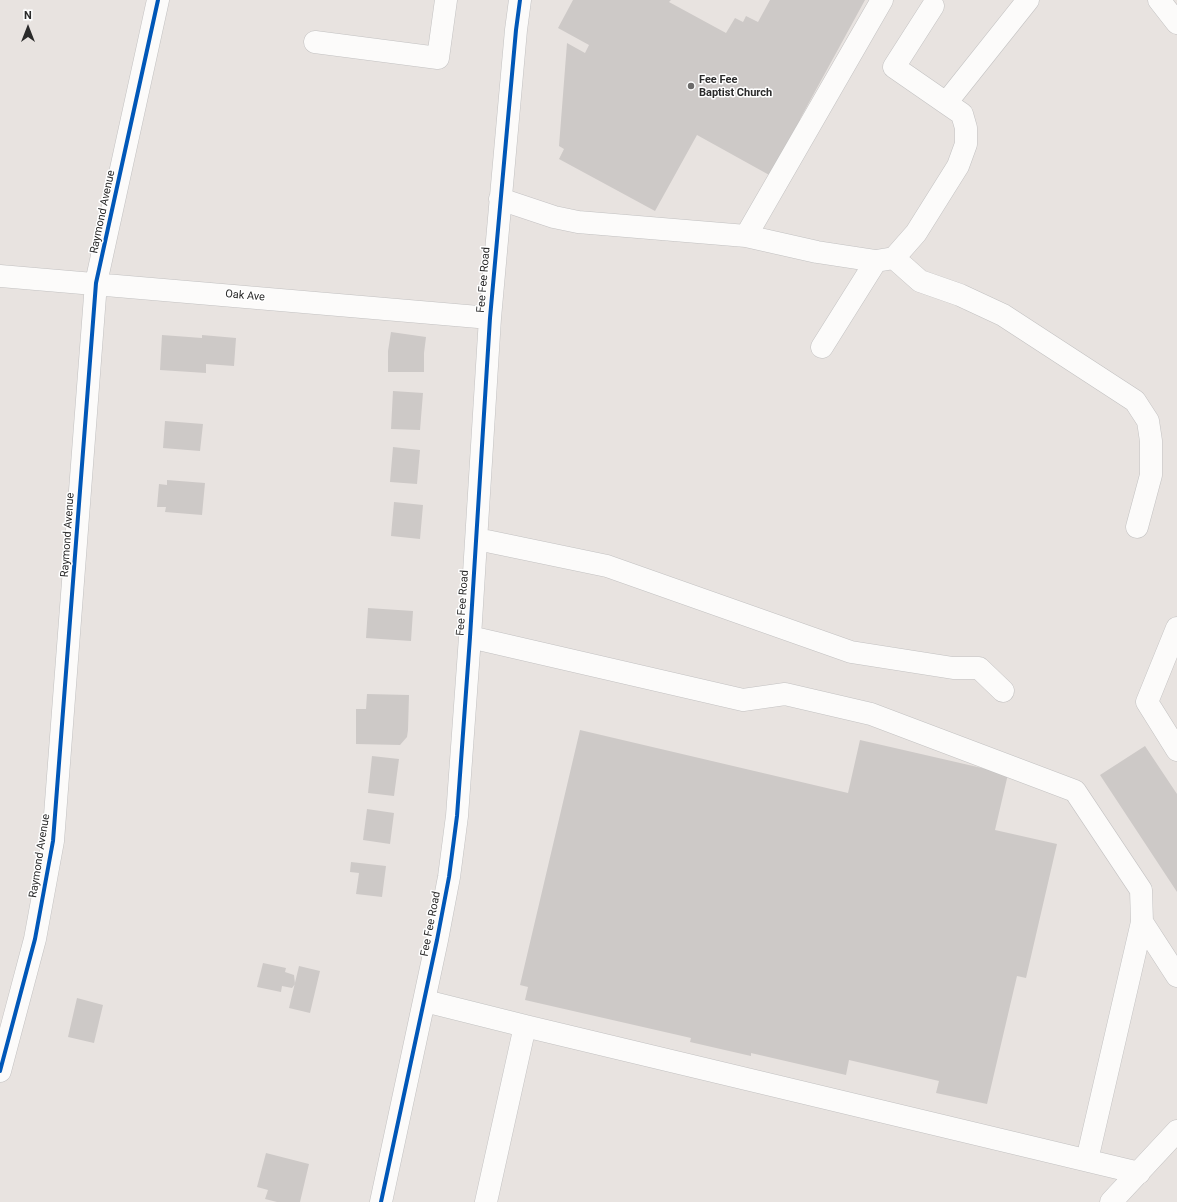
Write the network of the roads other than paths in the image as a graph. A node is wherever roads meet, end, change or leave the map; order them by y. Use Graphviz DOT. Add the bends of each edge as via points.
graph roads {
  1 [pos="158,0"];
  2 [pos="446,0"];
  3 [pos="520,0"];
  4 [pos="882,0"];
  5 [pos="1028,0"];
  6 [pos="1159,0"];
  7 [pos="933,2"];
  8 [pos="1177,23"];
  9 [pos="315,42"];
  10 [pos="946,104"];
  11 [pos="500,199"];
  12 [pos="746,236"];
  13 [pos="885,260"];
  14 [pos="0,276"];
  15 [pos="96,283"];
  16 [pos="490,318"];
  17 [pos="822,347"];
  18 [pos="1137,526"];
  19 [pos="477,539"];
  20 [pos="1177,628"];
  21 [pos="470,637"];
  22 [pos="1003,691"];
  23 [pos="1177,750"];
  24 [pos="1142,922"];
  25 [pos="1177,976"];
  26 [pos="425,1001"];
  27 [pos="525,1026"];
  28 [pos="0,1071"];
  29 [pos="1177,1131"];
  30 [pos="1087,1160"];
  31 [pos="1139,1173"];
  32 [pos="382,1202"];
  33 [pos="486,1202"];
  34 [pos="1111,1202"];
  1 -- 15 [label="street, Raymond Avenue"];
  2 -- 9 [label="street" via="438,58"];
  3 -- 11 [label="street, Fee Fee Road"];
  4 -- 12 [label="street"];
  5 -- 10 [label="street"];
  6 -- 8 [label="street"];
  7 -- 10 [label="street" via="894,66"];
  10 -- 13 [label="street" via="962,114 966,128 966,144 958,166 916,234"];
  11 -- 12 [label="street" via="578,222"];
  11 -- 16 [label="street, Fee Fee Road"];
  12 -- 13 [label="street" via="817,252"];
  13 -- 17 [label="street"];
  13 -- 18 [label="street" via="920,281 960,295 1003,315 1135,401 1148,421 1151,441 1151,475"];
  14 -- 15 [label="street, Oak Ave"];
  15 -- 16 [label="street, Oak Ave"];
  15 -- 28 [label="street, Raymond Avenue" via="53,841 35,938"];
  16 -- 19 [label="street, Fee Fee Road"];
  19 -- 21 [label="street, Fee Fee Road"];
  19 -- 22 [label="street" via="607,566 851,652 953,668 979,668"];
  20 -- 23 [label="street" via="1147,702"];
  21 -- 24 [label="street" via="743,700 785,694 871,714 1075,791 1141,890"];
  21 -- 26 [label="street, Fee Fee Road" via="457,816 449,877"];
  24 -- 25 [label="street"];
  24 -- 30 [label="street"];
  26 -- 27 [label="street"];
  26 -- 32 [label="street, Fee Fee Road"];
  27 -- 30 [label="street"];
  27 -- 33 [label="street"];
  29 -- 31 [label="street"];
  30 -- 31 [label="street"];
  31 -- 34 [label="street"];
}
